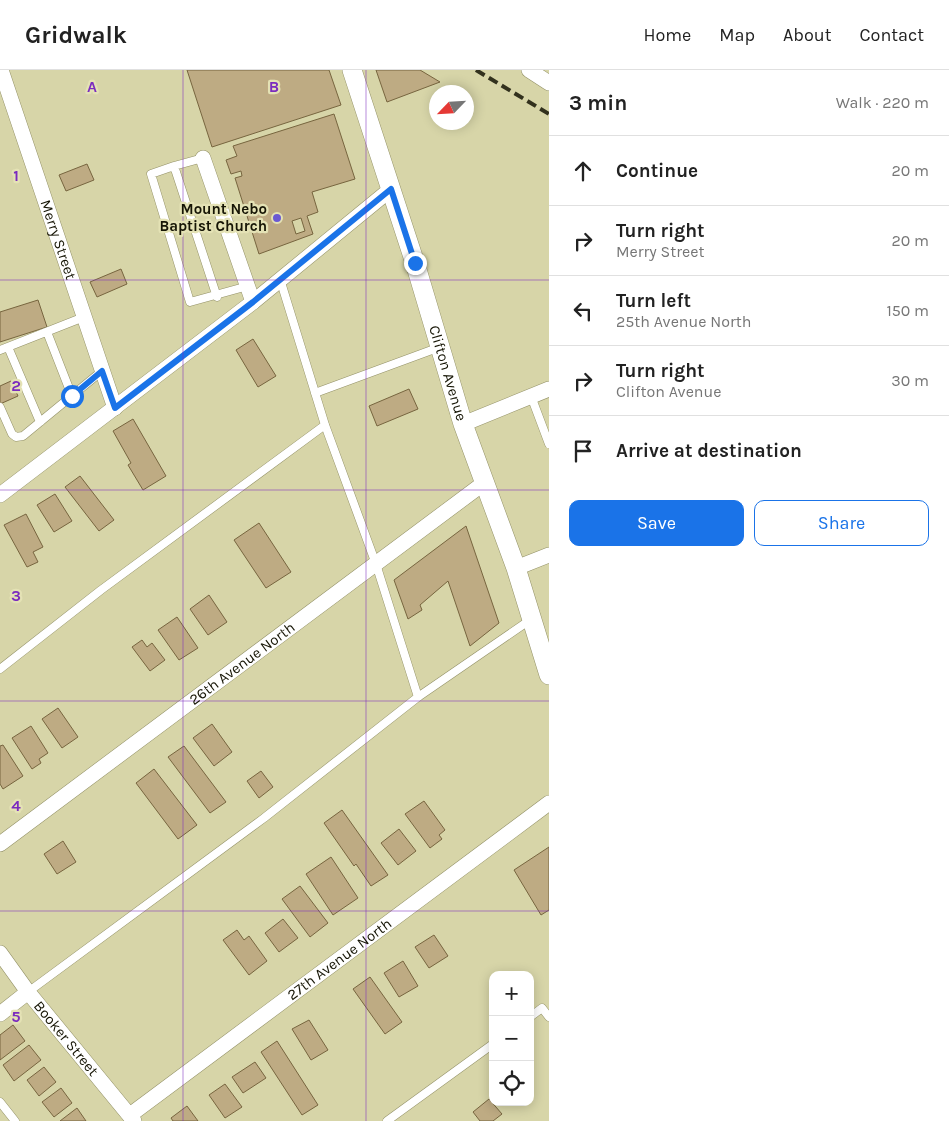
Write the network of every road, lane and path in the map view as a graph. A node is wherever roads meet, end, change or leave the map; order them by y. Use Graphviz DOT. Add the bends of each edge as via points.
graph roads {
  1 [pos="1,70"];
  2 [pos="352,70"];
  3 [pos="529,70"];
  4 [pos="549,83"];
  5 [pos="203,158"];
  6 [pos="174,166"];
  7 [pos="391,189"];
  8 [pos="280,279"];
  9 [pos="248,286"];
  10 [pos="216,297"];
  11 [pos="253,302"];
  12 [pos="84,317"];
  13 [pos="47,332"];
  14 [pos="8,347"];
  15 [pos="440,347"];
  16 [pos="0,350"];
  17 [pos="102,371"];
  18 [pos="549,389"];
  19 [pos="315,392"];
  20 [pos="72,396"];
  21 [pos="531,396"];
  22 [pos="0,407"];
  23 [pos="115,408"];
  24 [pos="40,422"];
  25 [pos="463,424"];
  26 [pos="325,425"];
  27 [pos="549,444"];
  28 [pos="484,483"];
  29 [pos="0,495"];
  30 [pos="549,555"];
  31 [pos="376,564"];
  32 [pos="516,568"];
  33 [pos="532,619"];
  34 [pos="0,669"];
  35 [pos="549,675"];
  36 [pos="418,697"];
  37 [pos="549,803"];
  38 [pos="0,844"];
  39 [pos="0,953"];
  40 [pos="28,992"];
  41 [pos="0,1014"];
  42 [pos="531,1016"];
  43 [pos="549,1018"];
  44 [pos="489,1047"];
  45 [pos="0,1102"];
  46 [pos="132,1118"];
  47 [pos="14,1121"];
  48 [pos="387,1121"];
  1 -- 12 [label="street, Merry Street"];
  2 -- 7 [label="street, Clifton Avenue"];
  3 -- 4 [label="street"];
  5 -- 6 [label="lane"];
  5 -- 9 [label="street"];
  6 -- 10 [label="lane"];
  6 -- 10 [label="lane" via="151,174 190,302"];
  7 -- 8 [label="street"];
  7 -- 15 [label="street, Clifton Avenue"];
  8 -- 11 [label="street"];
  8 -- 19 [label="lane"];
  9 -- 10 [label="lane"];
  9 -- 11 [label="street"];
  11 -- 23 [label="street"];
  12 -- 13 [label="lane"];
  12 -- 17 [label="street, Merry Street"];
  13 -- 14 [label="lane"];
  13 -- 20 [label="lane"];
  14 -- 16 [label="lane"];
  14 -- 24 [label="lane"];
  15 -- 19 [label="lane"];
  15 -- 25 [label="street, Clifton Avenue"];
  17 -- 20 [label="lane"];
  17 -- 23 [label="street, Merry Street"];
  18 -- 21 [label="street"];
  19 -- 26 [label="lane"];
  20 -- 24 [label="lane"];
  21 -- 25 [label="street"];
  21 -- 27 [label="lane"];
  22 -- 24 [label="lane" via="16,437 23,436"];
  23 -- 29 [label="street"];
  25 -- 28 [label="street, Clifton Avenue"];
  26 -- 31 [label="lane"];
  26 -- 34 [label="lane"];
  28 -- 31 [label="street, 26th Avenue North"];
  28 -- 32 [label="street, Clifton Avenue"];
  30 -- 32 [label="street"];
  31 -- 36 [label="lane"];
  31 -- 38 [label="street, 26th Avenue North"];
  32 -- 33 [label="street, Clifton Avenue"];
  33 -- 35 [label="street, Clifton Avenue"];
  33 -- 36 [label="lane"];
  36 -- 40 [label="lane" via="264,818"];
  37 -- 46 [label="street, 27th Avenue North"];
  39 -- 40 [label="street, Booker Street"];
  40 -- 41 [label="street"];
  40 -- 46 [label="street, Booker Street"];
  42 -- 43 [label="lane" via="542,1008"];
  44 -- 48 [label="lane"];
  45 -- 47 [label="lane"];
}
